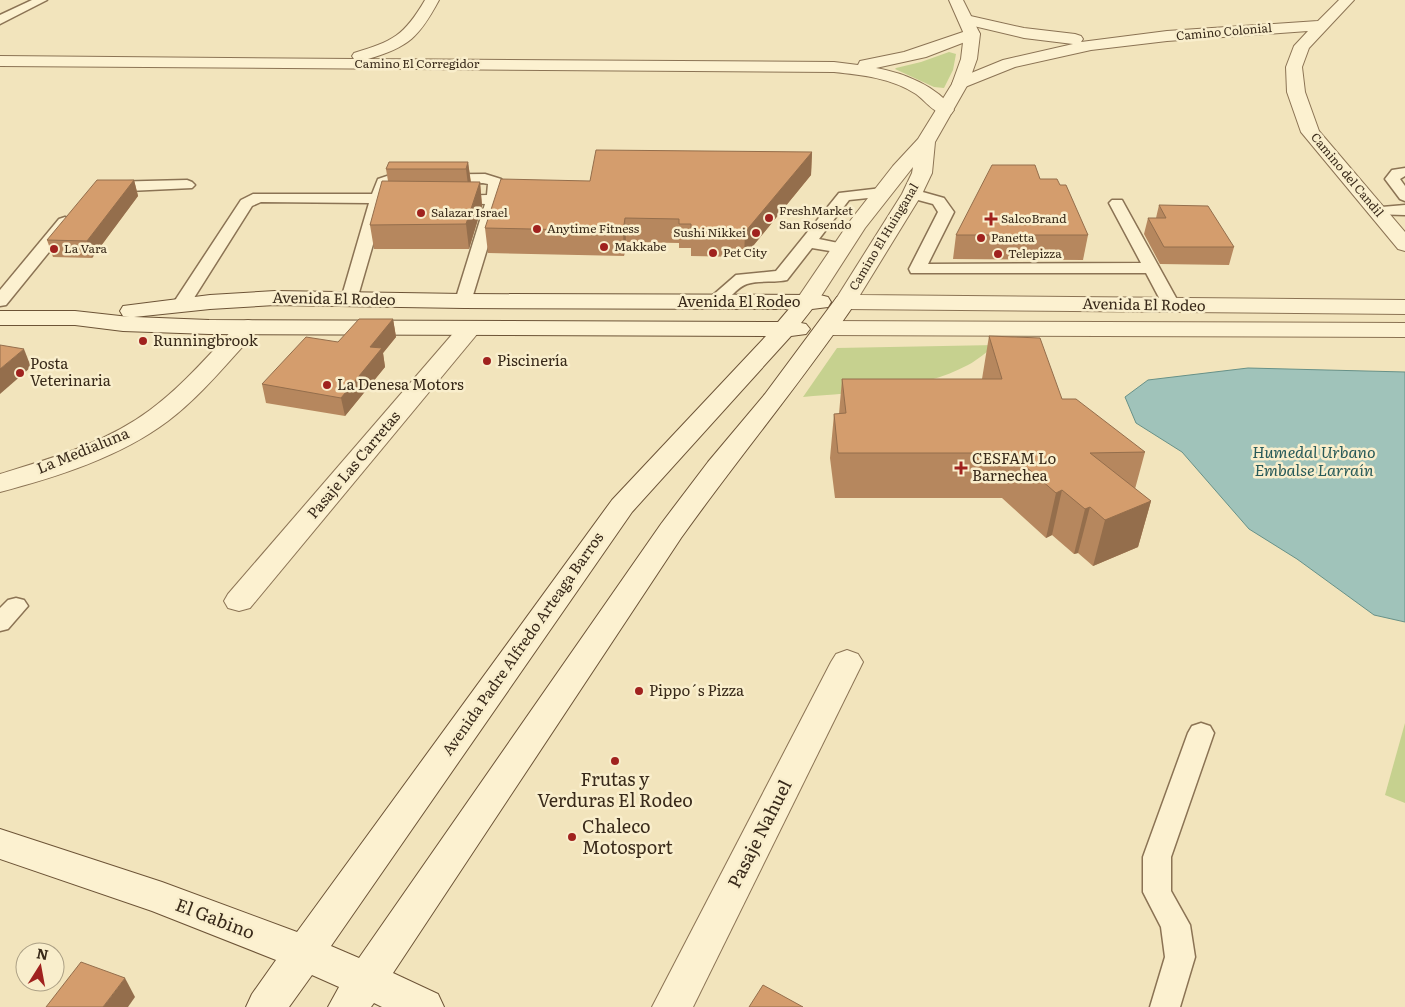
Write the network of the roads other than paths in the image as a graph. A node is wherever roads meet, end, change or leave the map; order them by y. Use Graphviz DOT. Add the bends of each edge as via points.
graph roads {
  1 [pos="41,0"];
  2 [pos="432,0"];
  3 [pos="956,0"];
  4 [pos="1346,0"];
  5 [pos="0,20"];
  6 [pos="1321,24"];
  7 [pos="969,27"];
  8 [pos="1043,36"];
  9 [pos="1126,41"];
  10 [pos="434,50"];
  11 [pos="1041,55"];
  12 [pos="898,60"];
  13 [pos="0,61"];
  14 [pos="327,63"];
  15 [pos="465,64"];
  16 [pos="834,67"];
  17 [pos="897,77"];
  18 [pos="960,84"];
  19 [pos="945,110"];
  20 [pos="926,142"];
  21 [pos="1405,172"];
  22 [pos="187,185"];
  23 [pos="94,191"];
  24 [pos="882,193"];
  25 [pos="912,194"];
  26 [pos="1405,196"];
  27 [pos="377,199"];
  28 [pos="494,200"];
  29 [pos="1117,203"];
  30 [pos="1405,210"];
  31 [pos="1376,211"];
  32 [pos="74,212"];
  33 [pos="808,242"];
  34 [pos="1405,245"];
  35 [pos="842,248"];
  36 [pos="1152,268"];
  37 [pos="350,299"];
  38 [pos="0,301"];
  39 [pos="464,301"];
  40 [pos="714,302"];
  41 [pos="806,302"];
  42 [pos="845,302"];
  43 [pos="181,305"];
  44 [pos="1171,305"];
  45 [pos="1405,307"];
  46 [pos="0,318"];
  47 [pos="75,318"];
  48 [pos="248,327"];
  49 [pos="470,328"];
  50 [pos="826,328"];
  51 [pos="786,329"];
  52 [pos="1405,330"];
  53 [pos="0,483"];
  54 [pos="239,601"];
  55 [pos="847,662"];
  56 [pos="1201,733"];
  57 [pos="0,844"];
  58 [pos="304,954"];
  59 [pos="357,993"];
  60 [pos="266,1007"];
  61 [pos="424,1007"];
  62 [pos="672,1007"];
  63 [pos="1165,1007"];
  1 -- 5 [label="lane"];
  2 -- 14 [label="street" via="420,32 384,50"];
  3 -- 7 [label="street"];
  4 -- 6 [label="street, Camino del Candil"];
  6 -- 9 [label="street, Camino Colonial"];
  6 -- 31 [label="street, Camino del Candil" via="1302,46 1294,67 1296,92 1310,132"];
  7 -- 8 [label="street, Camino Colonial"];
  7 -- 12 [label="street, Camino El Corregidor" via="943,47"];
  7 -- 18 [label="street, Camino El Huinganal" via="969,59"];
  8 -- 9 [label="street, Camino Colonial"];
  8 -- 11 [label="street" via="1054,46"];
  9 -- 11 [label="street, Camino Colonial"];
  10 -- 15 [label="street"];
  11 -- 18 [label="street, Camino Colonial" via="992,69"];
  12 -- 16 [label="street, Camino El Corregidor"];
  12 -- 17 [label="street" via="886,69"];
  13 -- 14 [label="street, Camino El Corregidor"];
  14 -- 15 [label="street, Camino El Corregidor"];
  15 -- 16 [label="street, Camino El Corregidor"];
  16 -- 17 [label="street, Camino El Corregidor"];
  17 -- 19 [label="street, Camino El Corregidor" via="925,91"];
  18 -- 19 [label="street, Camino El Huinganal"];
  19 -- 20 [label="street, Camino El Huinganal"];
  20 -- 24 [label="street, Camino El Huinganal"];
  20 -- 25 [label="street, Camino El Huinganal" via="922,173"];
  21 -- 26 [label="lane" via="1397,173 1392,179"];
  22 -- 23 [label="lane" via="106,187"];
  24 -- 33 [label="lane" via="844,196"];
  24 -- 35 [label="street, Camino El Huinganal"];
  25 -- 36 [label="lane" via="939,201 946,212 918,269"];
  25 -- 42 [label="street, Camino El Huinganal"];
  27 -- 28 [label="lane"];
  27 -- 28 [label="lane" via="382,182 390,179 485,178 496,182"];
  27 -- 37 [label="lane"];
  27 -- 43 [label="lane" via="258,197 251,200"];
  28 -- 39 [label="lane"];
  29 -- 36 [label="lane"];
  30 -- 31 [label="lane"];
  31 -- 34 [label="street, Camino del Candil"];
  32 -- 38 [label="lane"];
  33 -- 35 [label="lane"];
  33 -- 40 [label="lane" via="781,276 742,279"];
  35 -- 41 [label="street, Camino El Huinganal"];
  36 -- 44 [label="lane"];
  37 -- 39 [label="street, Avenida El Rodeo"];
  37 -- 43 [label="street, Avenida El Rodeo" via="265,298"];
  39 -- 40 [label="street, Avenida El Rodeo"];
  40 -- 41 [label="street, Avenida El Rodeo"];
  41 -- 42 [label="street, Avenida El Rodeo"];
  41 -- 51 [label="street, Avenida Padre Alfredo Arteaga Barros"];
  42 -- 44 [label="street, Avenida El Rodeo"];
  42 -- 50 [label="street"];
  43 -- 47 [label="street, Avenida El Rodeo"];
  44 -- 45 [label="street, Avenida El Rodeo"];
  46 -- 47 [label="street, Avenida El Rodeo"];
  47 -- 48 [label="street, Avenida El Rodeo" via="174,327"];
  48 -- 49 [label="street, Avenida El Rodeo"];
  48 -- 53 [label="street, La Medialuna" via="184,394 143,426 87,453"];
  49 -- 51 [label="street, Avenida El Rodeo"];
  49 -- 54 [label="street, Pasaje Las Carretas"];
  50 -- 51 [label="street, Avenida El Rodeo"];
  50 -- 52 [label="street, Avenida El Rodeo"];
  50 -- 59 [label="street" via="676,523"];
  51 -- 58 [label="street, Avenida Padre Alfredo Arteaga Barros" via="622,506"];
  55 -- 62 [label="street, Pasaje Nahuel"];
  56 -- 63 [label="lane" via="1157,857 1157,892 1175,925 1180,957"];
  57 -- 58 [label="street, El Gabino" via="205,914"];
  58 -- 59 [label="street, El Gabino"];
  58 -- 60 [label="street, Avenida Padre Alfredo Arteaga Barros"];
  59 -- 61 [label="street, El Gabino"];
}
